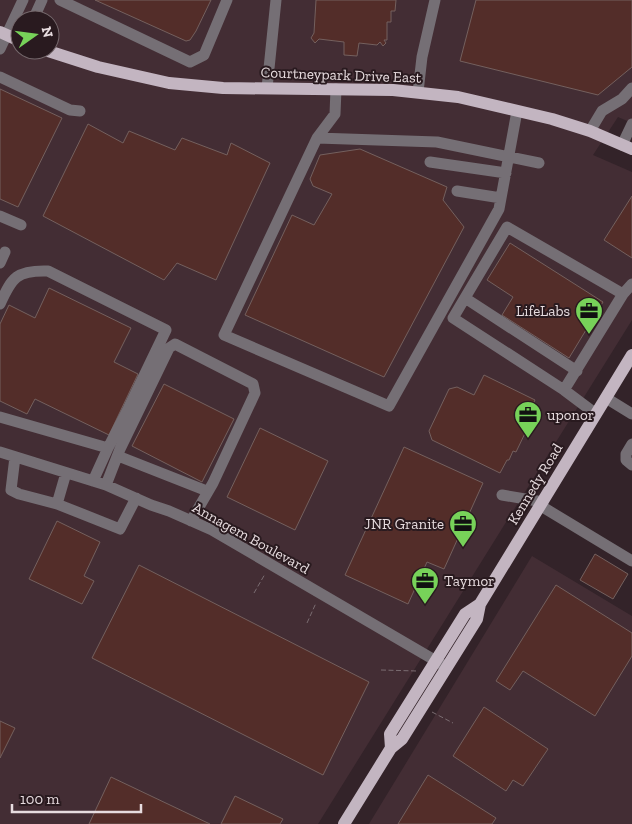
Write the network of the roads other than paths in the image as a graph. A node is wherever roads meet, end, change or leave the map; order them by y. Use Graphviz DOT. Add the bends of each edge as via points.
graph roads {
  1 [pos="23,0"];
  2 [pos="60,0"];
  3 [pos="227,0"];
  4 [pos="276,0"];
  5 [pos="435,0"];
  6 [pos="3,33"];
  7 [pos="0,49"];
  8 [pos="60,55"];
  9 [pos="0,77"];
  10 [pos="267,88"];
  11 [pos="632,88"];
  12 [pos="336,89"];
  13 [pos="418,92"];
  14 [pos="80,111"];
  15 [pos="517,111"];
  16 [pos="632,124"];
  17 [pos="590,131"];
  18 [pos="317,138"];
  19 [pos="627,147"];
  20 [pos="509,156"];
  21 [pos="430,162"];
  22 [pos="539,163"];
  23 [pos="506,173"];
  24 [pos="457,191"];
  25 [pos="501,198"];
  26 [pos="0,216"];
  27 [pos="22,225"];
  28 [pos="5,252"];
  29 [pos="0,263"];
  30 [pos="632,284"];
  31 [pos="623,294"];
  32 [pos="465,298"];
  33 [pos="0,304"];
  34 [pos="632,355"];
  35 [pos="577,371"];
  36 [pos="564,390"];
  37 [pos="606,398"];
  38 [pos="596,414"];
  39 [pos="632,414"];
  40 [pos="0,417"];
  41 [pos="632,444"];
  42 [pos="108,448"];
  43 [pos="0,452"];
  44 [pos="118,456"];
  45 [pos="15,457"];
  46 [pos="632,465"];
  47 [pos="66,473"];
  48 [pos="93,481"];
  49 [pos="106,485"];
  50 [pos="207,491"];
  51 [pos="502,494"];
  52 [pos="136,498"];
  53 [pos="57,504"];
  54 [pos="542,504"];
  55 [pos="191,521"];
  56 [pos="632,560"];
  57 [pos="441,664"];
  58 [pos="391,748"];
  59 [pos="344,824"];
  1 -- 6 [label="street"];
  2 -- 3 [label="street" via="190,62 204,55"];
  4 -- 10 [label="street"];
  5 -- 13 [label="street"];
  6 -- 7 [label="street"];
  8 -- 10 [label="main road, Courtneypark Drive East" via="170,83"];
  9 -- 14 [label="street" via="70,110"];
  10 -- 12 [label="main road, Courtneypark Drive East"];
  11 -- 17 [label="street" via="622,99 602,111"];
  12 -- 13 [label="main road, Courtneypark Drive East"];
  12 -- 18 [label="street" via="335,114"];
  13 -- 15 [label="main road, Courtneypark Drive East" via="458,97"];
  15 -- 17 [label="main road, Courtneypark Drive East"];
  15 -- 20 [label="street"];
  16 -- 19 [label="street"];
  17 -- 19 [label="main road, Courtneypark Drive East"];
  18 -- 20 [label="street" via="436,142"];
  18 -- 25 [label="street" via="224,335 389,406 499,209"];
  20 -- 22 [label="street"];
  20 -- 23 [label="street"];
  21 -- 23 [label="street"];
  23 -- 25 [label="street"];
  24 -- 25 [label="street"];
  26 -- 27 [label="street"];
  28 -- 29 [label="street"];
  30 -- 31 [label="street"];
  31 -- 32 [label="street" via="507,227"];
  31 -- 35 [label="street"];
  32 -- 35 [label="street"];
  32 -- 36 [label="street" via="453,318"];
  33 -- 42 [label="street" via="8,286 17,277 30,271 48,271 166,330"];
  34 -- 37 [label="main road, Kennedy Road"];
  35 -- 36 [label="street"];
  36 -- 38 [label="street"];
  37 -- 38 [label="main road, Kennedy Road"];
  37 -- 39 [label="street"];
  38 -- 54 [label="main road, Kennedy Road"];
  40 -- 42 [label="street"];
  41 -- 46 [label="street" via="626,460"];
  42 -- 48 [label="street"];
  43 -- 45 [label="street, Annagem Boulevard"];
  44 -- 49 [label="street"];
  44 -- 50 [label="street"];
  44 -- 50 [label="street" via="169,348 175,344 253,384 255,388"];
  45 -- 47 [label="street, Annagem Boulevard"];
  45 -- 53 [label="street" via="11,490"];
  47 -- 48 [label="street, Annagem Boulevard"];
  47 -- 53 [label="street"];
  48 -- 49 [label="street, Annagem Boulevard"];
  49 -- 52 [label="street, Annagem Boulevard"];
  50 -- 55 [label="street"];
  51 -- 54 [label="street"];
  52 -- 53 [label="street" via="120,529"];
  52 -- 55 [label="street, Annagem Boulevard"];
  54 -- 56 [label="street"];
  54 -- 57 [label="main road, Kennedy Road" via="480,604 477,619"];
  55 -- 57 [label="street, Annagem Boulevard" via="212,530"];
  57 -- 58 [label="main road, Kennedy Road" via="422,706 402,739"];
  57 -- 58 [label="main road, Kennedy Road" via="428,674 390,734"];
  58 -- 59 [label="main road, Kennedy Road"];
}
